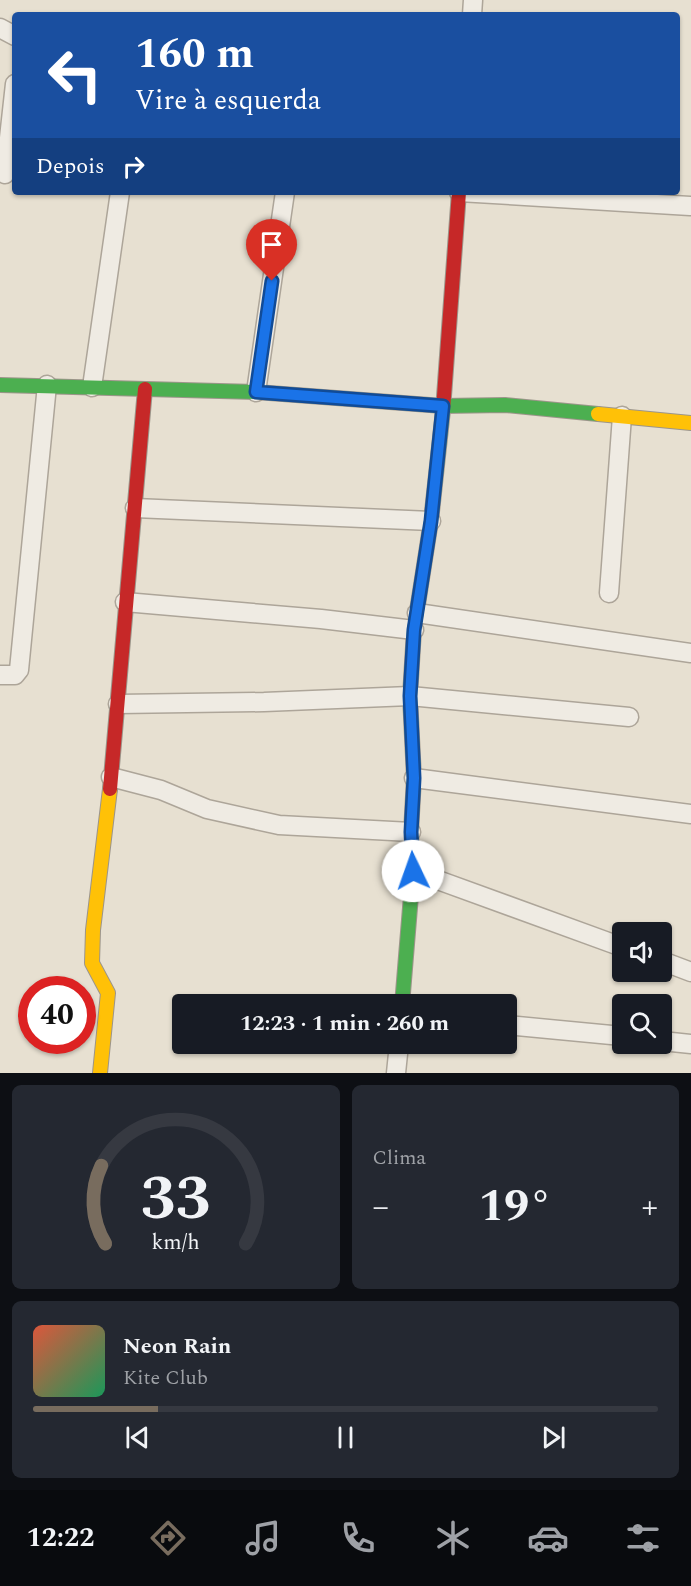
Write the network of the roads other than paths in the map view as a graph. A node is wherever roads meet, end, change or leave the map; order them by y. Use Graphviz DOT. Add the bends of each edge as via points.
graph roads {
  1 [pos="12,111"];
  2 [pos="5,174"];
  3 [pos="120,195"];
  4 [pos="285,195"];
  5 [pos="459,195"];
  6 [pos="508,195"];
  7 [pos="690,206"];
  8 [pos="0,385"];
  9 [pos="47,386"];
  10 [pos="92,387"];
  11 [pos="145,389"];
  12 [pos="256,392"];
  13 [pos="443,406"];
  14 [pos="622,416"];
  15 [pos="691,423"];
  16 [pos="135,508"];
  17 [pos="431,521"];
  18 [pos="609,593"];
  19 [pos="125,602"];
  20 [pos="415,622"];
  21 [pos="691,653"];
  22 [pos="0,675"];
  23 [pos="410,696"];
  24 [pos="118,704"];
  25 [pos="629,717"];
  26 [pos="111,777"];
  27 [pos="414,778"];
  28 [pos="691,814"];
  29 [pos="411,832"];
  30 [pos="413,871"];
  31 [pos="612,943"];
  32 [pos="672,965"];
  33 [pos="691,972"];
  34 [pos="403,994"];
  35 [pos="517,1026"];
  36 [pos="612,1035"];
  37 [pos="672,1042"];
  38 [pos="691,1044"];
  39 [pos="398,1054"];
  40 [pos="100,1073"];
  41 [pos="396,1073"];
  1 -- 2 [label="street"];
  3 -- 10 [label="street"];
  4 -- 12 [label="street"];
  5 -- 13 [label="street"];
  6 -- 7 [label="street"];
  8 -- 9 [label="street"];
  9 -- 10 [label="street"];
  9 -- 22 [label="street" via="19,670 15,675"];
  10 -- 11 [label="street"];
  11 -- 12 [label="street"];
  11 -- 16 [label="street"];
  12 -- 13 [label="street"];
  13 -- 14 [label="street" via="505,405"];
  13 -- 17 [label="street"];
  14 -- 15 [label="street"];
  14 -- 18 [label="street"];
  16 -- 17 [label="street"];
  16 -- 19 [label="street"];
  17 -- 20 [label="street"];
  19 -- 20 [label="street" via="321,619"];
  19 -- 24 [label="street"];
  20 -- 21 [label="street"];
  20 -- 23 [label="street"];
  23 -- 24 [label="street"];
  23 -- 25 [label="street"];
  23 -- 27 [label="street"];
  24 -- 26 [label="street"];
  26 -- 29 [label="street" via="161,790 207,809 279,825"];
  26 -- 40 [label="street" via="93,930 92,963 108,993"];
  27 -- 28 [label="street"];
  27 -- 29 [label="street"];
  29 -- 30 [label="street"];
  30 -- 31 [label="street"];
  30 -- 34 [label="street"];
  32 -- 33 [label="street"];
  35 -- 36 [label="street"];
  37 -- 38 [label="street"];
  39 -- 41 [label="street"];
}
